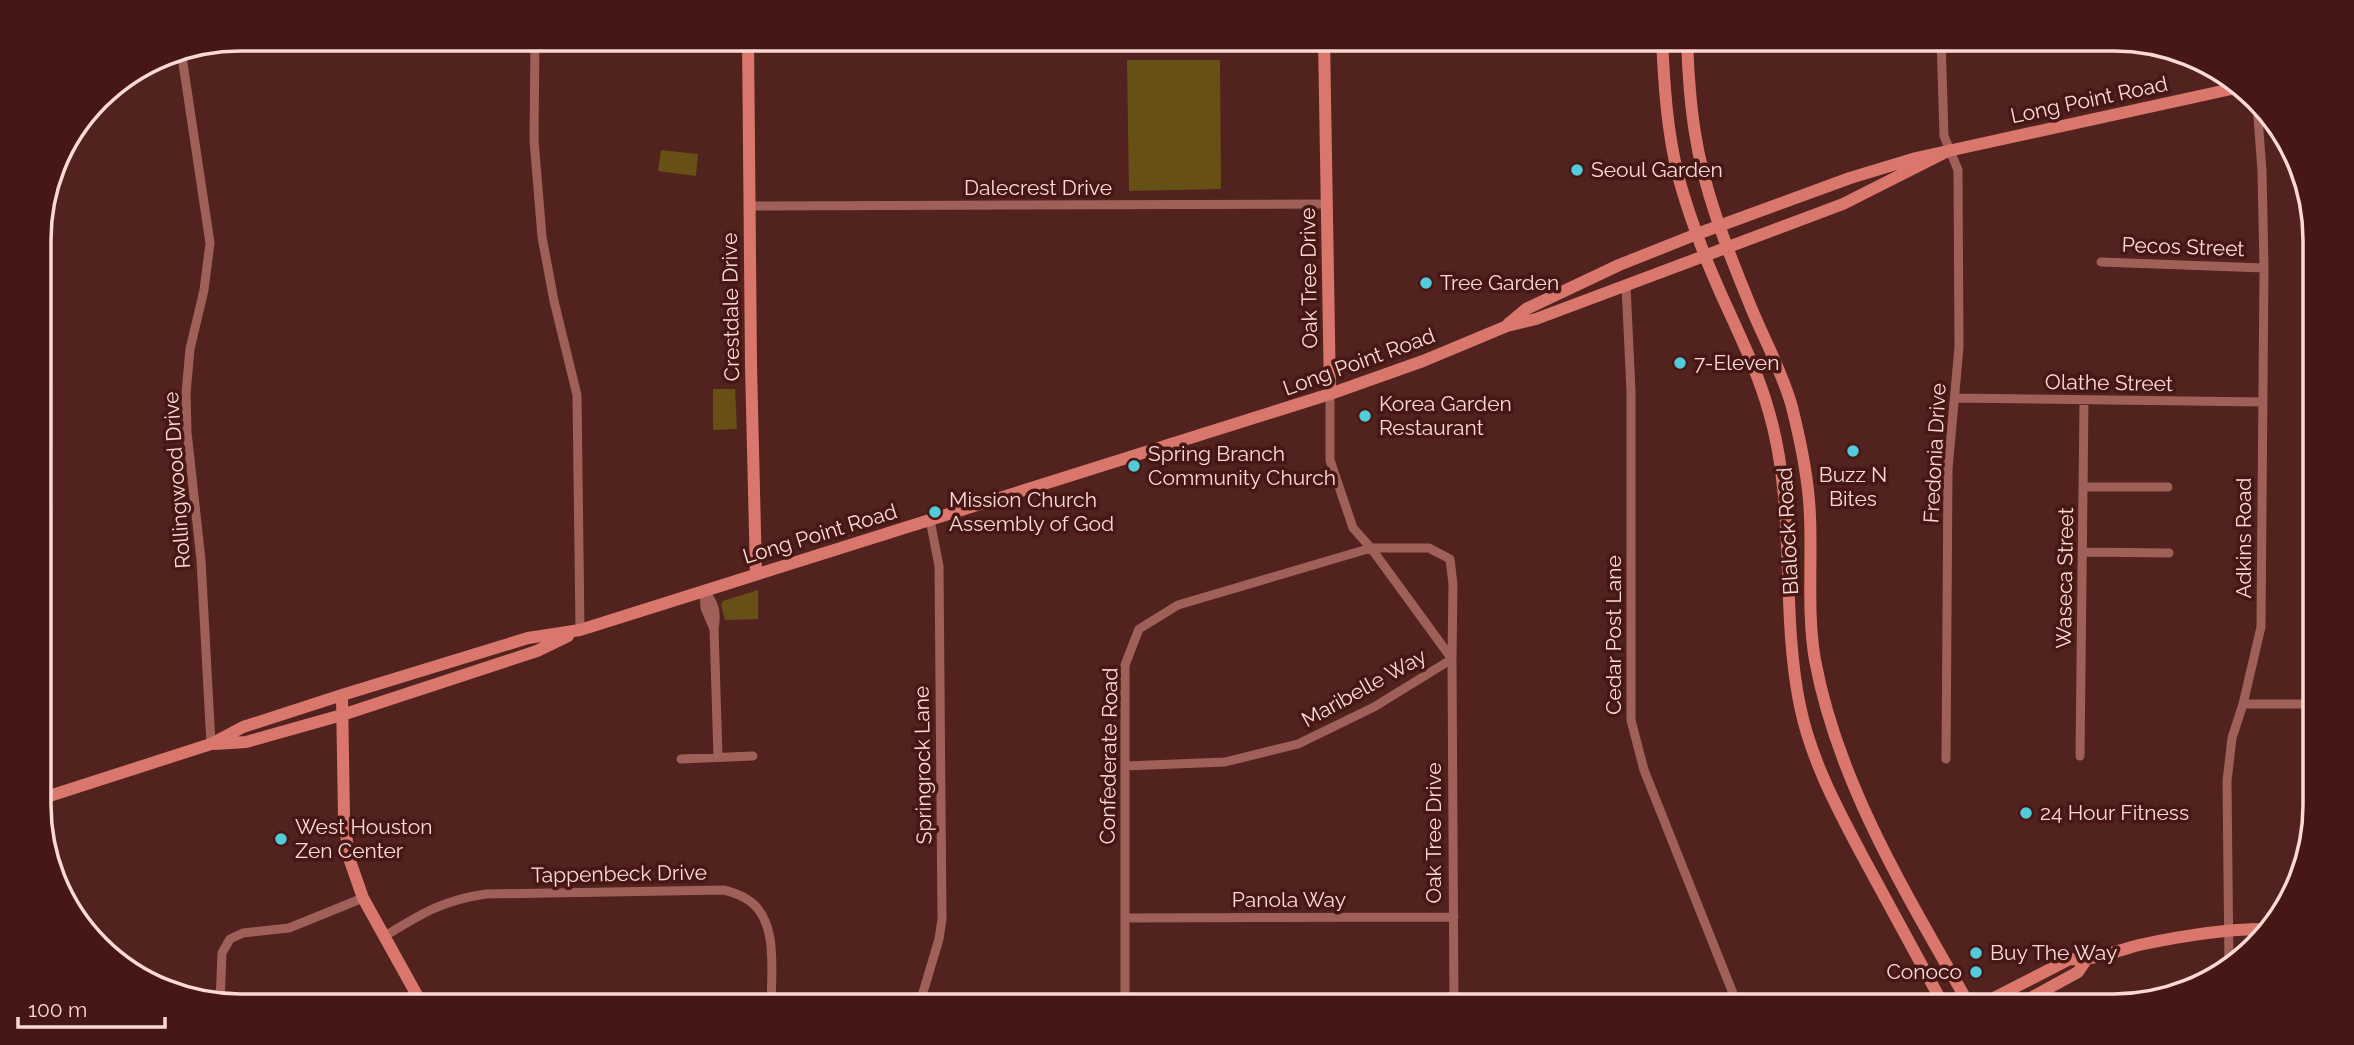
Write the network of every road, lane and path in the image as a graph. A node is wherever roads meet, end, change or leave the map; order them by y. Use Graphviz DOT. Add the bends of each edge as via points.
graph roads {
  1 [pos="536,51"];
  2 [pos="748,51"];
  3 [pos="1324,51"];
  4 [pos="1662,51"];
  5 [pos="1687,51"];
  6 [pos="1941,51"];
  7 [pos="182,60"];
  8 [pos="1663,65"];
  9 [pos="1688,65"];
  10 [pos="2228,90"];
  11 [pos="2258,118"];
  12 [pos="1950,150"];
  13 [pos="1326,204"];
  14 [pos="749,205"];
  15 [pos="1719,226"];
  16 [pos="1697,233"];
  17 [pos="1727,248"];
  18 [pos="1705,256"];
  19 [pos="2101,261"];
  20 [pos="2264,268"];
  21 [pos="1626,286"];
  22 [pos="1507,326"];
  23 [pos="1330,394"];
  24 [pos="1955,398"];
  25 [pos="2084,401"];
  26 [pos="2263,402"];
  27 [pos="1791,403"];
  28 [pos="1770,413"];
  29 [pos="2084,487"];
  30 [pos="2168,487"];
  31 [pos="930,520"];
  32 [pos="1371,548"];
  33 [pos="2083,552"];
  34 [pos="2169,553"];
  35 [pos="1786,564"];
  36 [pos="1810,564"];
  37 [pos="756,575"];
  38 [pos="704,591"];
  39 [pos="580,630"];
  40 [pos="1452,659"];
  41 [pos="342,695"];
  42 [pos="2243,704"];
  43 [pos="2303,704"];
  44 [pos="342,715"];
  45 [pos="211,744"];
  46 [pos="1836,744"];
  47 [pos="1815,753"];
  48 [pos="2080,755"];
  49 [pos="718,756"];
  50 [pos="753,756"];
  51 [pos="681,759"];
  52 [pos="1947,759"];
  53 [pos="1125,766"];
  54 [pos="51,795"];
  55 [pos="1890,861"];
  56 [pos="1869,867"];
  57 [pos="363,898"];
  58 [pos="1454,917"];
  59 [pos="1125,918"];
  60 [pos="2230,929"];
  61 [pos="2256,929"];
  62 [pos="385,936"];
  63 [pos="2229,955"];
  64 [pos="2086,960"];
  65 [pos="220,993"];
  66 [pos="417,994"];
  67 [pos="771,994"];
  68 [pos="923,994"];
  69 [pos="1125,994"];
  70 [pos="1454,994"];
  71 [pos="1733,994"];
  72 [pos="1938,994"];
  73 [pos="1963,994"];
  74 [pos="2001,994"];
  75 [pos="2038,994"];
  1 -- 39 [label="street" via="534,141 542,237 577,395"];
  2 -- 14 [label="main road, Crestdale Drive"];
  3 -- 13 [label="main road, Oak Tree Drive"];
  4 -- 8 [label="main road, Blalock Road"];
  5 -- 9 [label="main road, Blalock Road"];
  6 -- 12 [label="street, Fredonia Drive" via="1944,136"];
  7 -- 45 [label="street, Rollingwood Drive" via="210,243 186,393"];
  8 -- 9 [label="main road"];
  8 -- 16 [label="main road, Blalock Road" via="1678,174"];
  9 -- 15 [label="main road, Blalock Road" via="1694,132"];
  10 -- 12 [label="main road, Long Point Road"];
  11 -- 20 [label="street, Adkins Road"];
  12 -- 15 [label="main road, Long Point Road" via="1850,178"];
  12 -- 17 [label="main road, Long Point Road" via="1843,204"];
  12 -- 24 [label="street, Fredonia Drive" via="1958,170"];
  13 -- 14 [label="street, Dalecrest Drive"];
  13 -- 23 [label="main road, Oak Tree Drive"];
  14 -- 37 [label="main road, Crestdale Drive"];
  15 -- 16 [label="main road, Long Point Road"];
  15 -- 17 [label="main road, Blalock Road"];
  16 -- 18 [label="main road, Blalock Road"];
  16 -- 22 [label="main road, Long Point Road" via="1526,309"];
  17 -- 18 [label="main road, Long Point Road"];
  17 -- 27 [label="main road, Blalock Road"];
  18 -- 21 [label="main road, Long Point Road"];
  18 -- 28 [label="main road, Blalock Road"];
  19 -- 20 [label="street, Pecos Street"];
  20 -- 26 [label="street, Adkins Road"];
  21 -- 22 [label="main road, Long Point Road"];
  21 -- 71 [label="street, Cedar Post Lane" via="1631,391 1631,720 1644,770"];
  22 -- 23 [label="main road, Long Point Road"];
  23 -- 31 [label="main road, Long Point Road"];
  23 -- 32 [label="street, Oak Tree Drive" via="1330,460 1353,528"];
  24 -- 25 [label="street, Olathe Street"];
  24 -- 52 [label="street, Fredonia Drive" via="1948,469"];
  25 -- 26 [label="street, Olathe Street"];
  25 -- 29 [label="street, Waseca Street"];
  26 -- 42 [label="street, Adkins Road" via="2261,627"];
  27 -- 28 [label="main road"];
  27 -- 36 [label="main road, Blalock Road" via="1806,477"];
  28 -- 35 [label="main road, Blalock Road" via="1783,477"];
  29 -- 30 [label="street"];
  29 -- 33 [label="street, Waseca Street"];
  31 -- 37 [label="main road, Long Point Road"];
  31 -- 68 [label="street, Springrock Lane" via="939,566 942,919"];
  32 -- 40 [label="street, Oak Tree Drive"];
  32 -- 40 [label="street, Oak Tree Drive" via="1429,548 1450,559"];
  32 -- 53 [label="street, Confederate Road" via="1178,605 1139,629 1125,665"];
  33 -- 34 [label="street"];
  33 -- 48 [label="street, Waseca Street"];
  35 -- 36 [label="main road"];
  35 -- 47 [label="main road, Blalock Road" via="1792,660"];
  36 -- 46 [label="main road, Blalock Road" via="1814,656"];
  37 -- 38 [label="main road, Long Point Road"];
  38 -- 39 [label="main road, Long Point Road"];
  38 -- 49 [label="street" via="717,616"];
  39 -- 41 [label="main road, Long Point Road" via="528,638"];
  39 -- 44 [label="main road, Long Point Road" via="537,651"];
  40 -- 53 [label="street, Maribelle Way" via="1374,707 1298,744 1226,762"];
  40 -- 58 [label="street, Oak Tree Drive"];
  41 -- 44 [label="main road"];
  41 -- 45 [label="main road, Long Point Road" via="243,727"];
  42 -- 43 [label="street"];
  42 -- 60 [label="street, Adkins Road" via="2232,738 2227,781"];
  44 -- 45 [label="main road, Long Point Road" via="246,742"];
  44 -- 57 [label="main road" via="346,837"];
  45 -- 54 [label="main road, Long Point Road"];
  46 -- 47 [label="main road"];
  46 -- 55 [label="main road, Blalock Road"];
  47 -- 56 [label="main road, Blalock Road" via="1835,805"];
  49 -- 50 [label="street"];
  49 -- 51 [label="street"];
  53 -- 59 [label="street, Confederate Road"];
  55 -- 56 [label="main road"];
  55 -- 73 [label="main road, Blalock Road"];
  56 -- 72 [label="main road, Blalock Road"];
  57 -- 62 [label="main road"];
  57 -- 65 [label="street" via="289,928 243,933 230,939 222,953"];
  58 -- 59 [label="street, Panola Way"];
  58 -- 70 [label="street, Oak Tree Drive"];
  59 -- 69 [label="street, Confederate Road"];
  60 -- 61 [label="main road"];
  60 -- 63 [label="street, Adkins Road"];
  60 -- 64 [label="main road"];
  62 -- 66 [label="main road"];
  62 -- 67 [label="street, Tappenbeck Drive" via="430,908 486,894 724,890 747,898 763,917 771,943"];
  64 -- 74 [label="main road" via="2070,959"];
  64 -- 75 [label="main road" via="2078,972"];
}
